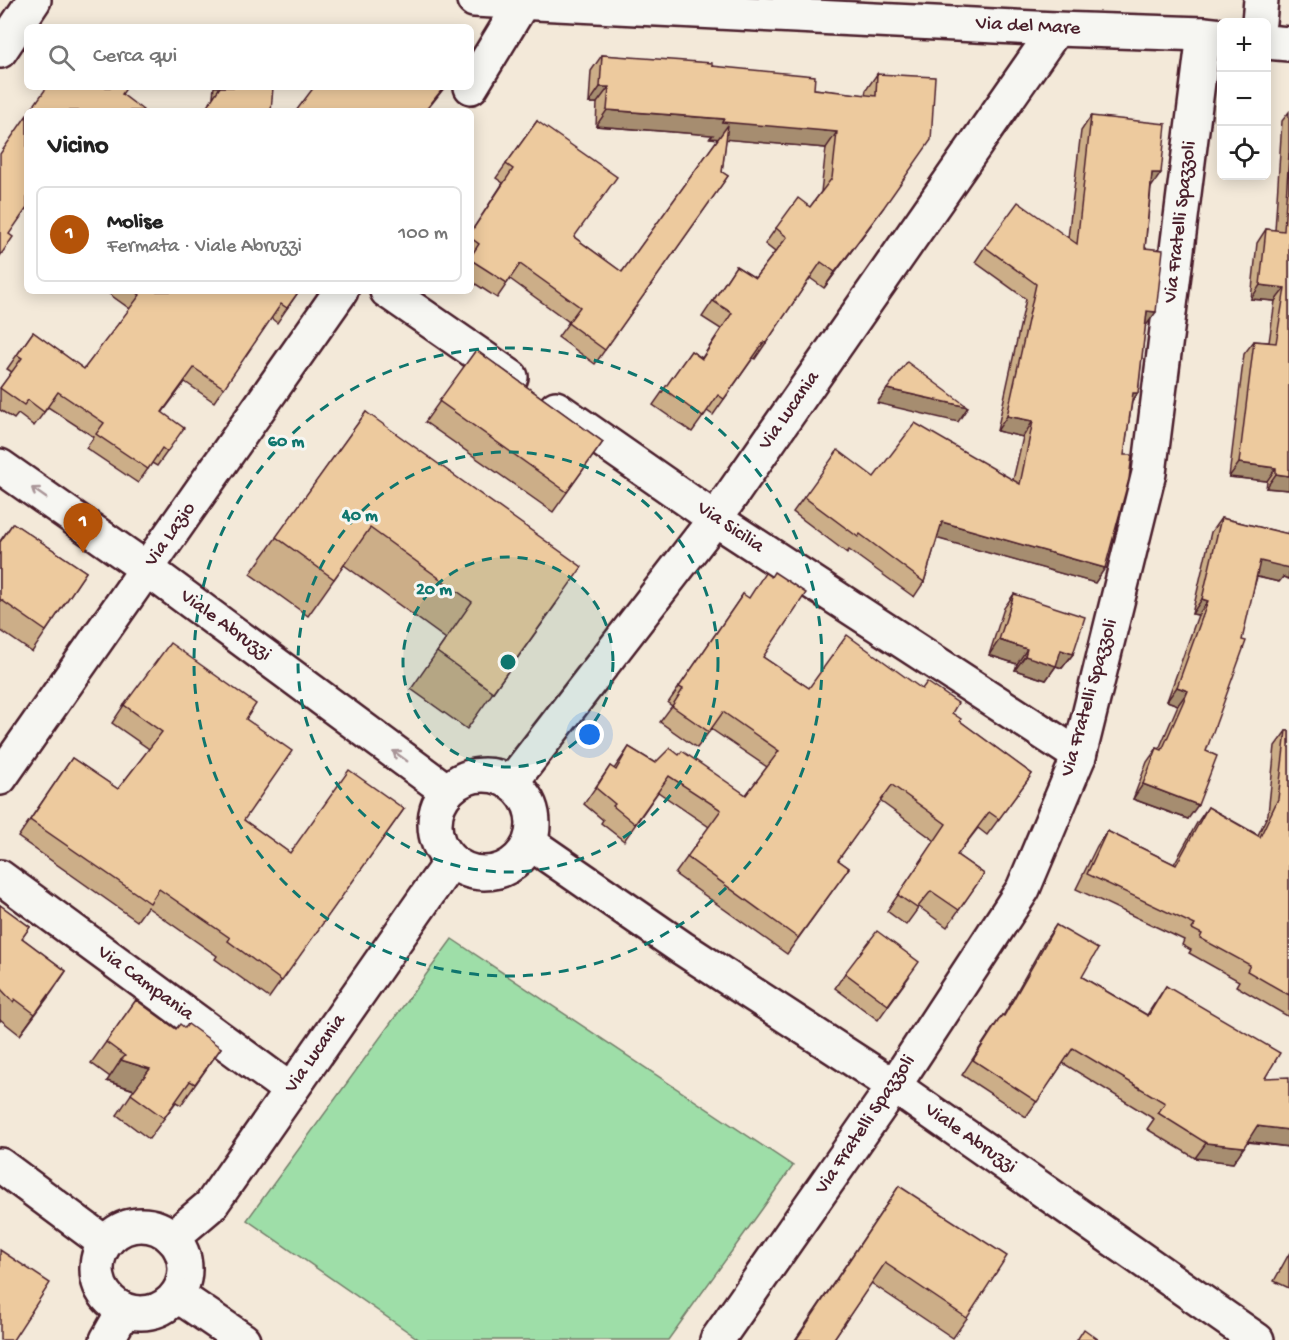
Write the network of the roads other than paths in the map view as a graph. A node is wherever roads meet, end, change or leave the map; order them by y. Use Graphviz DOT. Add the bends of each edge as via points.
graph roads {
  1 [pos="34,0"];
  2 [pos="474,0"];
  3 [pos="1261,0"];
  4 [pos="524,2"];
  5 [pos="1259,18"];
  6 [pos="1056,29"];
  7 [pos="1213,35"];
  8 [pos="1271,42"];
  9 [pos="1289,44"];
  10 [pos="0,51"];
  11 [pos="474,82"];
  12 [pos="469,90"];
  13 [pos="458,108"];
  14 [pos="339,294"];
  15 [pos="391,294"];
  16 [pos="0,466"];
  17 [pos="715,519"];
  18 [pos="147,569"];
  19 [pos="1079,756"];
  20 [pos="0,778"];
  21 [pos="511,783"];
  22 [pos="447,790"];
  23 [pos="530,843"];
  24 [pos="452,861"];
  25 [pos="0,877"];
  26 [pos="894,1086"];
  27 [pos="290,1090"];
  28 [pos="0,1165"];
  29 [pos="172,1238"];
  30 [pos="105,1243"];
  31 [pos="177,1295"];
  32 [pos="124,1310"];
  33 [pos="107,1340"];
  34 [pos="243,1340"];
  35 [pos="717,1340"];
  36 [pos="1257,1340"];
  1 -- 10 [label="street"];
  2 -- 4 [label="street, Via del Mare"];
  3 -- 5 [label="street"];
  4 -- 6 [label="street, Via del Mare"];
  4 -- 11 [label="street"];
  6 -- 7 [label="street, Via del Mare"];
  6 -- 17 [label="street, Via Lucania"];
  7 -- 19 [label="street, Via Fratelli Spazzoli" via="1149,473"];
  8 -- 9 [label="street"];
  12 -- 13 [label="street"];
  14 -- 18 [label="street, Via Lazio"];
  15 -- 17 [label="street, Via Sicilia"];
  18 -- 16 [label="street, Viale Abruzzi, one-way"];
  17 -- 19 [label="street, Via Sicilia"];
  17 -- 21 [label="street, Via Lucania"];
  18 -- 20 [label="street, Via Lazio"];
  22 -- 18 [label="street, Viale Abruzzi, one-way"];
  19 -- 26 [label="street, Via Fratelli Spazzoli" via="1023,889"];
  21 -- 22 [label="street" via="498,777 471,777"];
  21 -- 23 [label="street" via="523,794 531,810"];
  22 -- 24 [label="street" via="438,804 435,835 441,850"];
  23 -- 24 [label="street" via="510,866 495,872 480,873"];
  23 -- 26 [label="street, Viale Abruzzi"];
  24 -- 27 [label="street, Via Lucania"];
  25 -- 27 [label="street, Via Campania"];
  26 -- 35 [label="street, Via Fratelli Spazzoli"];
  26 -- 36 [label="street, Viale Abruzzi"];
  27 -- 29 [label="street, Via Lucania" via="212,1205"];
  28 -- 30 [label="street"];
  29 -- 30 [label="street" via="145,1225 129,1227"];
  29 -- 31 [label="street" via="182,1252 185,1267 184,1282"];
  30 -- 32 [label="street" via="97,1273 110,1300"];
  31 -- 32 [label="street" via="154,1311 139,1314"];
  31 -- 34 [label="street"];
  32 -- 33 [label="street"];
}
